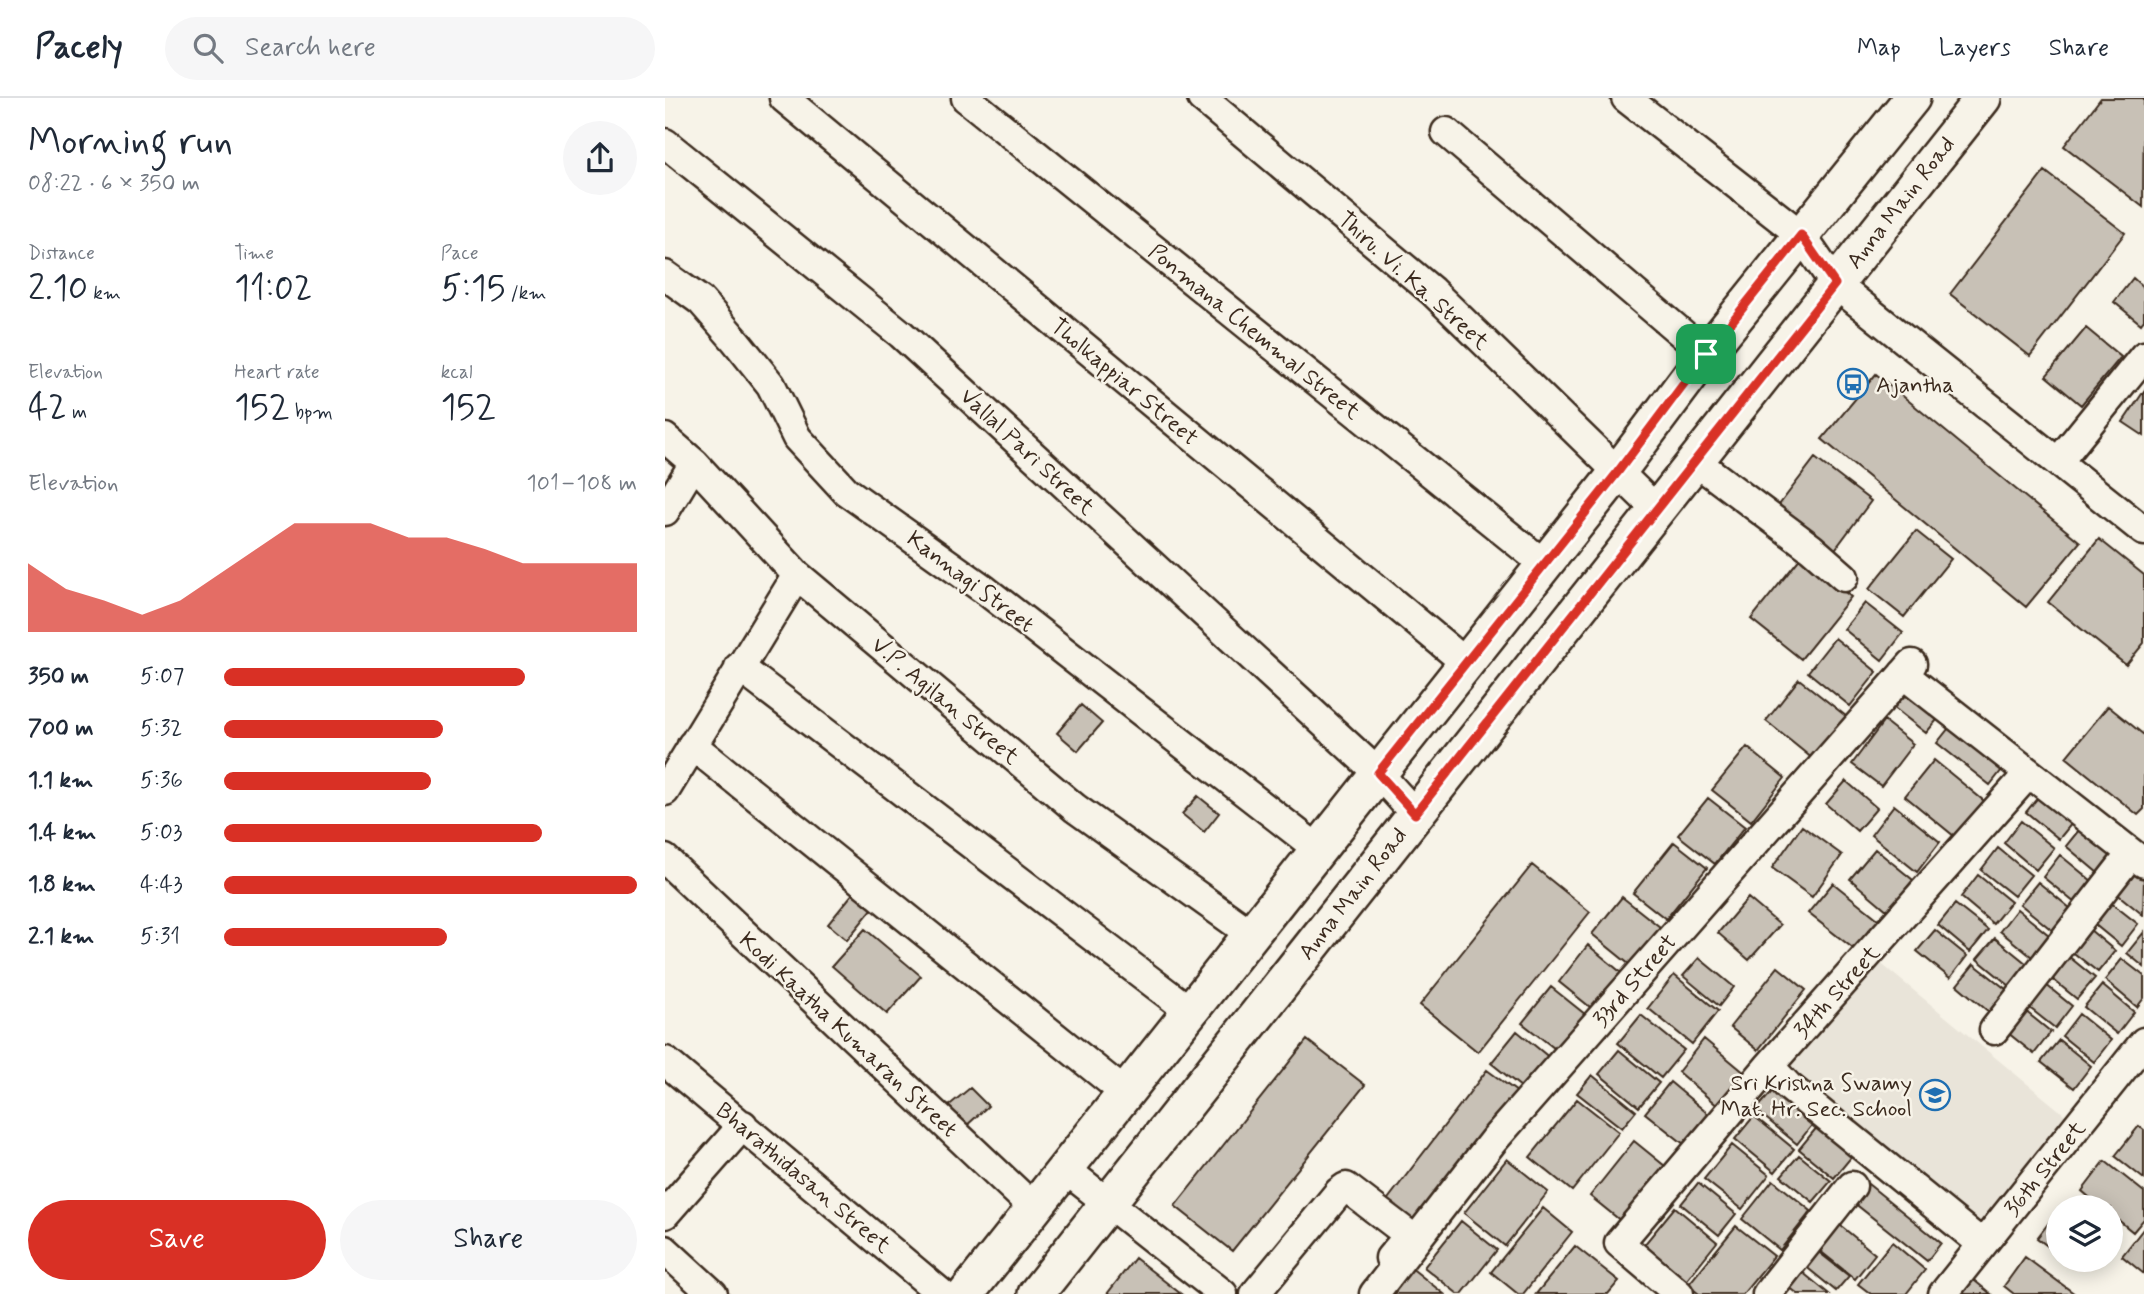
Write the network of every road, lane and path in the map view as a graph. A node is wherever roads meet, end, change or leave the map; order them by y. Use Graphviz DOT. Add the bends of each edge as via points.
graph roads {
  1 [pos="784,98"];
  2 [pos="966,98"];
  3 [pos="1202,98"];
  4 [pos="1626,98"];
  5 [pos="1912,98"];
  6 [pos="1983,98"];
  7 [pos="1446,132"];
  8 [pos="665,143"];
  9 [pos="1801,235"];
  10 [pos="665,275"];
  11 [pos="1835,284"];
  12 [pos="1706,354"];
  13 [pos="2144,356"];
  14 [pos="665,438"];
  15 [pos="1695,461"];
  16 [pos="2058,462"];
  17 [pos="694,463"];
  18 [pos="1617,473"];
  19 [pos="1657,510"];
  20 [pos="665,511"];
  21 [pos="2144,531"];
  22 [pos="1544,564"];
  23 [pos="797,575"];
  24 [pos="1844,577"];
  25 [pos="1466,663"];
  26 [pos="739,667"];
  27 [pos="692,745"];
  28 [pos="1378,773"];
  29 [pos="2029,773"];
  30 [pos="665,792"];
  31 [pos="1415,814"];
  32 [pos="1318,849"];
  33 [pos="2137,858"];
  34 [pos="665,859"];
  35 [pos="1251,934"];
  36 [pos="1190,1011"];
  37 [pos="1994,1030"];
  38 [pos="2144,1042"];
  39 [pos="665,1061"];
  40 [pos="1769,1066"];
  41 [pos="1125,1093"];
  42 [pos="743,1125"];
  43 [pos="1065,1169"];
  44 [pos="1852,1186"];
  45 [pos="1107,1202"];
  46 [pos="1034,1208"];
  47 [pos="665,1214"];
  48 [pos="1982,1244"];
  49 [pos="665,1250"];
  50 [pos="713,1294"];
  51 [pos="942,1294"];
  52 [pos="966,1294"];
  53 [pos="1036,1294"];
  54 [pos="1223,1294"];
  55 [pos="1255,1294"];
  56 [pos="1357,1294"];
  57 [pos="1374,1294"];
  58 [pos="1679,1294"];
  59 [pos="1767,1294"];
  60 [pos="1943,1294"];
  1 -- 25 [label="street, Tholkappiar Street"];
  2 -- 22 [label="street, Ponmana Chemmal Street"];
  3 -- 18 [label="street, Thiru. Vi. Ka. Street" via="1432,291"];
  4 -- 9 [label="street"];
  5 -- 9 [label="main road"];
  6 -- 11 [label="main road, Anna Main Road"];
  7 -- 12 [label="street"];
  8 -- 28 [label="street, Vallal Pari Street" via="901,334"];
  9 -- 11 [label="street"];
  9 -- 12 [label="main road"];
  10 -- 32 [label="street, Kannagi Street" via="701,302 735,340 771,385 797,438 846,491 985,590"];
  11 -- 15 [label="main road, Anna Main Road"];
  11 -- 16 [label="street"];
  12 -- 18 [label="main road"];
  13 -- 16 [label="street"];
  14 -- 17 [label="street, V.P. Agilan Street"];
  15 -- 19 [label="main road, Anna Main Road"];
  15 -- 24 [label="street"];
  16 -- 21 [label="street"];
  17 -- 20 [label="street"];
  17 -- 23 [label="street, V.P. Agilan Street"];
  18 -- 19 [label="street, Thiru. Vi. Ka. Street"];
  18 -- 22 [label="main road"];
  19 -- 31 [label="main road, Anna Main Road"];
  22 -- 25 [label="main road"];
  23 -- 26 [label="street"];
  23 -- 35 [label="street, V.P. Agilan Street" via="1075,808"];
  25 -- 28 [label="main road"];
  26 -- 27 [label="street"];
  26 -- 36 [label="street"];
  27 -- 30 [label="street"];
  27 -- 41 [label="street"];
  28 -- 31 [label="street, Vallal Pari Street"];
  28 -- 32 [label="main road"];
  29 -- 33 [label="street"];
  29 -- 40 [label="street, 34th Street"];
  29 -- 57 [label="street, 33rd Street" via="1907,669 1493,1141"];
  31 -- 45 [label="main road, Anna Main Road"];
  32 -- 35 [label="main road"];
  33 -- 37 [label="street"];
  34 -- 46 [label="street, Kodi Kaatha Kumaran Street"];
  35 -- 36 [label="main road"];
  36 -- 41 [label="main road"];
  38 -- 48 [label="street, 36th Street"];
  39 -- 42 [label="street, Bharathidasan Street"];
  40 -- 48 [label="street"];
  40 -- 58 [label="street, 34th Street" via="1619,1243"];
  41 -- 43 [label="main road"];
  42 -- 47 [label="street"];
  42 -- 51 [label="street, Bharathidasan Street"];
  43 -- 45 [label="street"];
  43 -- 46 [label="main road"];
  44 -- 59 [label="street"];
  45 -- 53 [label="main road, Anna Main Road"];
  45 -- 54 [label="street"];
  46 -- 52 [label="main road"];
  48 -- 60 [label="street, 36th Street"];
  49 -- 50 [label="street"];
  55 -- 56 [label="street" via="1346,1187 1401,1228 1406,1239"];
}
